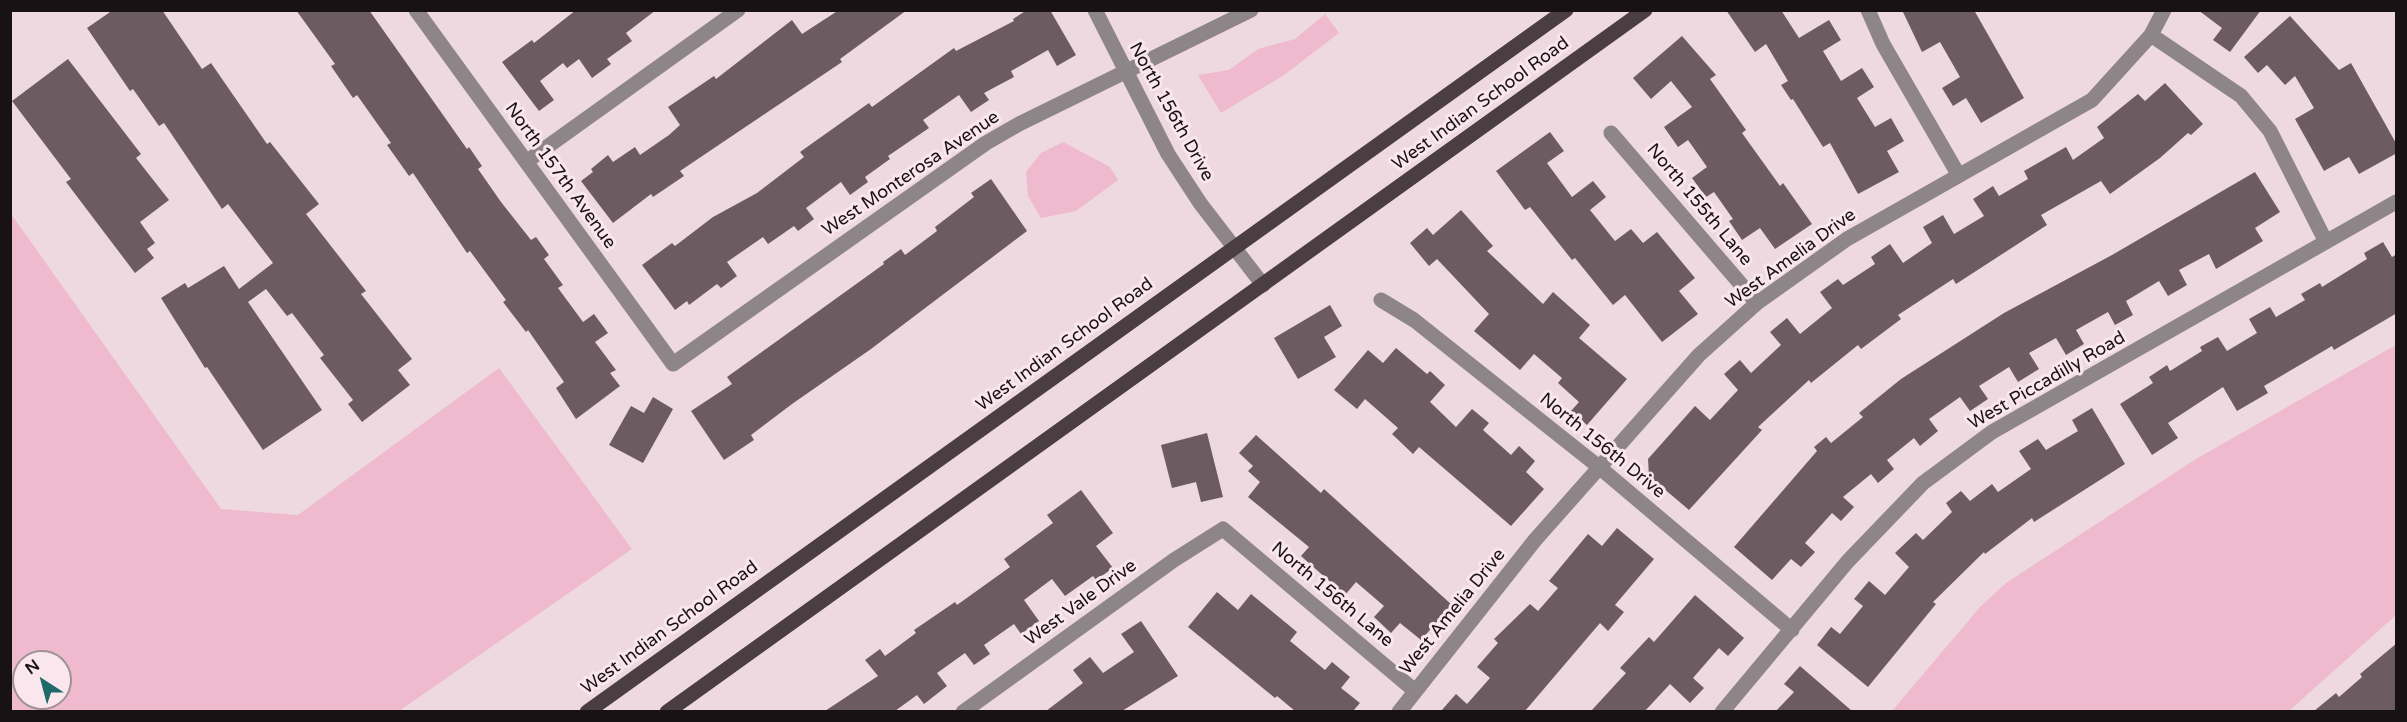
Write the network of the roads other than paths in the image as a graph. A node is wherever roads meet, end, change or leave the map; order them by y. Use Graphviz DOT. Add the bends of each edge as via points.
graph roads {
  1 [pos="416,10"];
  2 [pos="738,10"];
  3 [pos="1095,10"];
  4 [pos="1251,10"];
  5 [pos="1566,10"];
  6 [pos="1645,10"];
  7 [pos="1868,10"];
  8 [pos="2163,10"];
  9 [pos="2151,35"];
  10 [pos="1126,71"];
  11 [pos="1611,133"];
  12 [pos="526,162"];
  13 [pos="1958,174"];
  14 [pos="2397,202"];
  15 [pos="2326,242"];
  16 [pos="1234,248"];
  17 [pos="1263,285"];
  18 [pos="1381,300"];
  19 [pos="1757,303"];
  20 [pos="673,364"];
  21 [pos="1599,467"];
  22 [pos="1223,529"];
  23 [pos="1792,630"];
  24 [pos="1414,691"];
  25 [pos="587,711"];
  26 [pos="667,711"];
  27 [pos="963,711"];
  28 [pos="1399,711"];
  29 [pos="1722,711"];
  1 -- 12 [label="street, North 157th Avenue"];
  2 -- 12 [label="street"];
  3 -- 10 [label="street, North 156th Drive"];
  4 -- 10 [label="street, West Monterosa Avenue"];
  5 -- 16 [label="main road, West Indian School Road"];
  6 -- 17 [label="main road, West Indian School Road"];
  7 -- 13 [label="street" via="1883,44"];
  8 -- 9 [label="street, West Amelia Drive"];
  9 -- 13 [label="street, West Amelia Drive" via="2092,100"];
  9 -- 15 [label="street" via="2241,96 2270,131"];
  10 -- 16 [label="street, North 156th Drive" via="1168,154"];
  10 -- 20 [label="street, West Monterosa Avenue" via="986,143"];
  11 -- 19 [label="street, North 155th Lane"];
  12 -- 20 [label="street, North 157th Avenue"];
  13 -- 19 [label="street, West Amelia Drive" via="1847,239"];
  14 -- 15 [label="street, West Piccadilly Road"];
  15 -- 23 [label="street, West Piccadilly Road" via="1992,432 1923,483 1848,561"];
  16 -- 17 [label="street, North 156th Drive"];
  16 -- 25 [label="main road, West Indian School Road"];
  17 -- 26 [label="main road, West Indian School Road"];
  18 -- 21 [label="street, North 156th Drive" via="1414,320"];
  19 -- 21 [label="street, West Amelia Drive" via="1699,354"];
  21 -- 23 [label="street, North 156th Drive"];
  21 -- 24 [label="street, West Amelia Drive"];
  22 -- 24 [label="street, North 156th Lane"];
  22 -- 27 [label="street, West Vale Drive"];
  23 -- 29 [label="street, West Piccadilly Road"];
  24 -- 28 [label="street, West Amelia Drive"];
}
